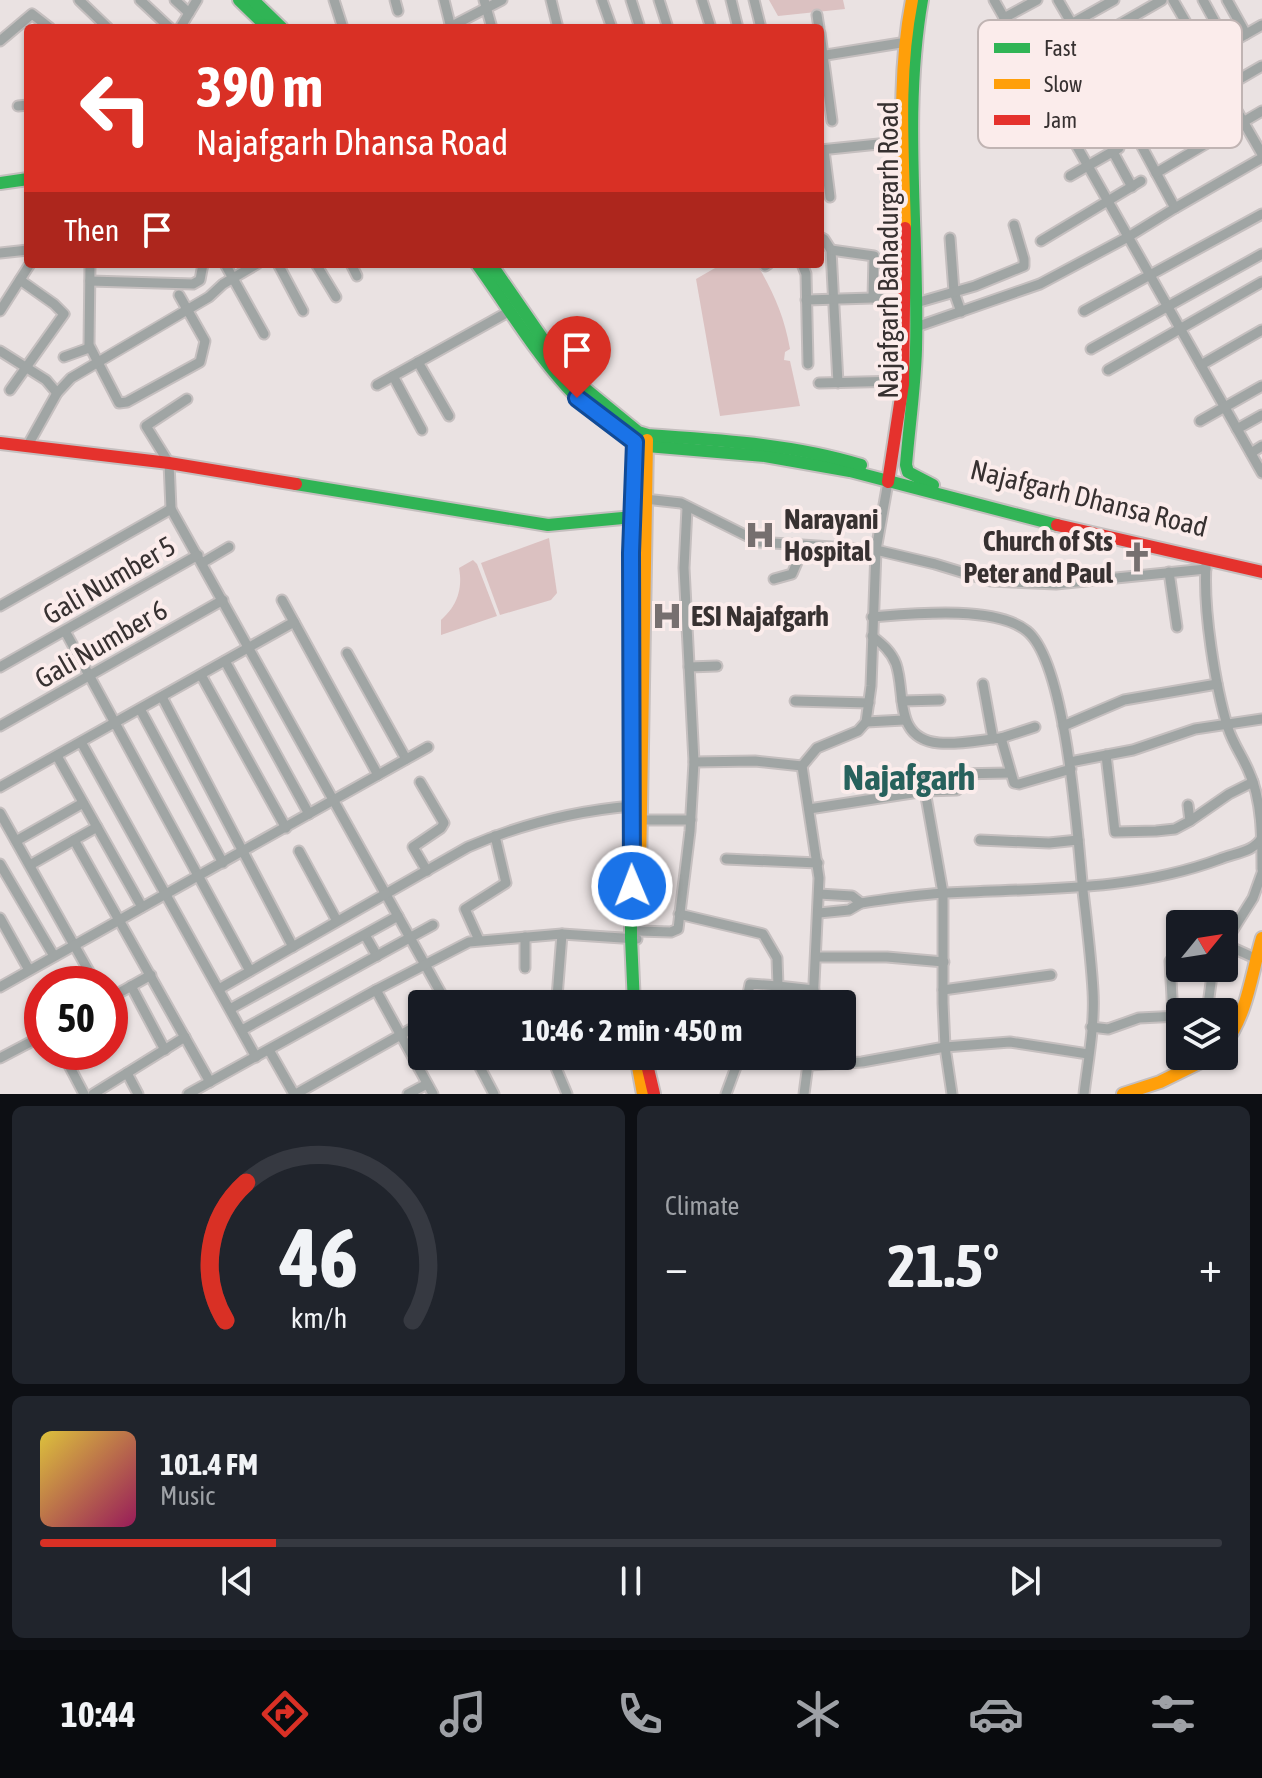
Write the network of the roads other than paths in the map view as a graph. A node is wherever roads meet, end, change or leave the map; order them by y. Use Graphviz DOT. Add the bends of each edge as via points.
graph roads {
  1 [pos="79,0"];
  2 [pos="140,0"];
  3 [pos="175,0"];
  4 [pos="197,0"];
  5 [pos="239,0"];
  6 [pos="253,0"];
  7 [pos="334,0"];
  8 [pos="395,0"];
  9 [pos="444,0"];
  10 [pos="502,0"];
  11 [pos="551,0"];
  12 [pos="602,0"];
  13 [pos="631,0"];
  14 [pos="659,0"];
  15 [pos="702,0"];
  16 [pos="731,0"];
  17 [pos="754,0"];
  18 [pos="912,0"];
  19 [pos="922,0"];
  20 [pos="994,0"];
  21 [pos="1037,0"];
  22 [pos="1058,0"];
  23 [pos="1114,0"];
  24 [pos="1162,0"];
  25 [pos="1173,0"];
  26 [pos="1203,0"];
  27 [pos="1227,0"];
  28 [pos="486,4"];
  29 [pos="398,11"];
  30 [pos="189,13"];
  31 [pos="817,15"];
  32 [pos="1004,18"];
  33 [pos="1069,20"];
  34 [pos="1078,20"];
  35 [pos="1126,20"];
  36 [pos="1185,20"];
  37 [pos="1214,20"];
  38 [pos="1238,20"];
  39 [pos="45,24"];
  40 [pos="104,24"];
  41 [pos="166,24"];
  42 [pos="182,24"];
  43 [pos="264,24"];
  44 [pos="278,24"];
  45 [pos="342,24"];
  46 [pos="449,24"];
  47 [pos="456,24"];
  48 [pos="491,24"];
  49 [pos="557,24"];
  50 [pos="611,24"];
  51 [pos="639,24"];
  52 [pos="667,24"];
  53 [pos="710,24"];
  54 [pos="737,24"];
  55 [pos="760,24"];
  56 [pos="819,24"];
  57 [pos="1262,25"];
  58 [pos="1242,27"];
  59 [pos="1246,34"];
  60 [pos="1242,36"];
  61 [pos="0,41"];
  62 [pos="910,42"];
  63 [pos="824,56"];
  64 [pos="1262,66"];
  65 [pos="824,69"];
  66 [pos="1242,78"];
  67 [pos="1262,111"];
  68 [pos="832,121"];
  69 [pos="1243,121"];
  70 [pos="908,141"];
  71 [pos="1078,148"];
  72 [pos="1143,148"];
  73 [pos="1198,148"];
  74 [pos="824,150"];
  75 [pos="1262,156"];
  76 [pos="824,162"];
  77 [pos="1088,166"];
  78 [pos="24,170"];
  79 [pos="0,173"];
  80 [pos="1156,173"];
  81 [pos="1070,176"];
  82 [pos="24,180"];
  83 [pos="0,183"];
  84 [pos="830,197"];
  85 [pos="1108,201"];
  86 [pos="1175,208"];
  87 [pos="1262,214"];
  88 [pos="1014,225"];
  89 [pos="1128,237"];
  90 [pos="950,238"];
  91 [pos="1041,241"];
  92 [pos="824,242"];
  93 [pos="24,250"];
  94 [pos="831,250"];
  95 [pos="0,253"];
  96 [pos="1262,254"];
  97 [pos="28,268"];
  98 [pos="90,268"];
  99 [pos="202,268"];
  100 [pos="227,268"];
  101 [pos="250,268"];
  102 [pos="280,268"];
  103 [pos="318,268"];
  104 [pos="353,268"];
  105 [pos="480,268"];
  106 [pos="494,268"];
  107 [pos="804,268"];
  108 [pos="1150,275"];
  109 [pos="357,276"];
  110 [pos="232,279"];
  111 [pos="20,280"];
  112 [pos="90,281"];
  113 [pos="1262,282"];
  114 [pos="954,292"];
  115 [pos="179,295"];
  116 [pos="336,297"];
  117 [pos="873,298"];
  118 [pos="835,299"];
  119 [pos="806,300"];
  120 [pos="911,300"];
  121 [pos="1168,307"];
  122 [pos="0,311"];
  123 [pos="186,311"];
  124 [pos="303,311"];
  125 [pos="510,311"];
  126 [pos="1084,311"];
  127 [pos="961,312"];
  128 [pos="916,327"];
  129 [pos="1181,330"];
  130 [pos="1262,330"];
  131 [pos="264,334"];
  132 [pos="89,348"];
  133 [pos="1091,349"];
  134 [pos="0,351"];
  135 [pos="64,357"];
  136 [pos="98,362"];
  137 [pos="418,362"];
  138 [pos="808,364"];
  139 [pos="1201,365"];
  140 [pos="26,367"];
  141 [pos="1108,370"];
  142 [pos="393,376"];
  143 [pos="903,381"];
  144 [pos="819,383"];
  145 [pos="838,383"];
  146 [pos="377,385"];
  147 [pos="1262,386"];
  148 [pos="10,390"];
  149 [pos="57,393"];
  150 [pos="187,399"];
  151 [pos="1225,407"];
  152 [pos="1262,415"];
  153 [pos="449,416"];
  154 [pos="1200,421"];
  155 [pos="1237,429"];
  156 [pos="422,430"];
  157 [pos="642,438"];
  158 [pos="0,443"];
  159 [pos="28,445"];
  160 [pos="1262,446"];
  161 [pos="1251,453"];
  162 [pos="169,463"];
  163 [pos="1262,473"];
  164 [pos="889,478"];
  165 [pos="933,485"];
  166 [pos="645,499"];
  167 [pos="687,508"];
  168 [pos="171,509"];
  169 [pos="638,517"];
  170 [pos="804,546"];
  171 [pos="229,547"];
  172 [pos="876,550"];
  173 [pos="200,559"];
  174 [pos="1262,563"];
  175 [pos="1206,565"];
  176 [pos="1169,572"];
  177 [pos="1262,572"];
  178 [pos="774,579"];
  179 [pos="223,600"];
  180 [pos="282,600"];
  181 [pos="0,606"];
  182 [pos="872,617"];
  183 [pos="294,622"];
  184 [pos="1177,627"];
  185 [pos="65,631"];
  186 [pos="872,636"];
  187 [pos="249,648"];
  188 [pos="347,653"];
  189 [pos="225,661"];
  190 [pos="717,666"];
  191 [pos="0,667"];
  192 [pos="689,667"];
  193 [pos="201,675"];
  194 [pos="90,676"];
  195 [pos="983,684"];
  196 [pos="1217,684"];
  197 [pos="162,697"];
  198 [pos="940,700"];
  199 [pos="795,701"];
  200 [pos="902,701"];
  201 [pos="869,703"];
  202 [pos="140,709"];
  203 [pos="1262,719"];
  204 [pos="904,720"];
  205 [pos="866,722"];
  206 [pos="115,723"];
  207 [pos="1226,723"];
  208 [pos="0,726"];
  209 [pos="1063,726"];
  210 [pos="1035,727"];
  211 [pos="997,738"];
  212 [pos="81,742"];
  213 [pos="428,747"];
  214 [pos="1106,755"];
  215 [pos="57,756"];
  216 [pos="406,759"];
  217 [pos="694,762"];
  218 [pos="802,766"];
  219 [pos="1071,766"];
  220 [pos="1009,773"];
  221 [pos="923,774"];
  222 [pos="378,775"];
  223 [pos="420,782"];
  224 [pos="1253,782"];
  225 [pos="0,787"];
  226 [pos="925,791"];
  227 [pos="334,800"];
  228 [pos="83,803"];
  229 [pos="1188,805"];
  230 [pos="631,806"];
  231 [pos="809,809"];
  232 [pos="0,813"];
  233 [pos="309,814"];
  234 [pos="641,820"];
  235 [pos="691,820"];
  236 [pos="1190,821"];
  237 [pos="97,827"];
  238 [pos="286,828"];
  239 [pos="495,836"];
  240 [pos="1261,839"];
  241 [pos="74,840"];
  242 [pos="980,840"];
  243 [pos="1078,840"];
  244 [pos="16,841"];
  245 [pos="244,850"];
  246 [pos="299,851"];
  247 [pos="726,859"];
  248 [pos="223,863"];
  249 [pos="818,863"];
  250 [pos="0,864"];
  251 [pos="30,865"];
  252 [pos="427,871"];
  253 [pos="1262,871"];
  254 [pos="200,876"];
  255 [pos="1083,888"];
  256 [pos="385,893"];
  257 [pos="943,893"];
  258 [pos="819,894"];
  259 [pos="166,895"];
  260 [pos="861,903"];
  261 [pos="142,907"];
  262 [pos="819,913"];
  263 [pos="679,914"];
  264 [pos="398,916"];
  265 [pos="0,918"];
  266 [pos="119,919"];
  267 [pos="337,921"];
  268 [pos="1238,922"];
  269 [pos="433,925"];
  270 [pos="562,934"];
  271 [pos="365,935"];
  272 [pos="635,936"];
  273 [pos="525,937"];
  274 [pos="410,938"];
  275 [pos="1262,938"];
  276 [pos="479,940"];
  277 [pos="75,944"];
  278 [pos="293,947"];
  279 [pos="1238,950"];
  280 [pos="54,956"];
  281 [pos="377,956"];
  282 [pos="816,957"];
  283 [pos="1257,959"];
  284 [pos="944,962"];
  285 [pos="425,963"];
  286 [pos="27,966"];
  287 [pos="36,966"];
  288 [pos="87,966"];
  289 [pos="525,968"];
  290 [pos="250,971"];
  291 [pos="24,972"];
  292 [pos="151,975"];
  293 [pos="1051,975"];
  294 [pos="1,984"];
  295 [pos="131,986"];
  296 [pos="778,986"];
  297 [pos="128,988"];
  298 [pos="219,989"];
  299 [pos="376,990"];
  300 [pos="439,990"];
  301 [pos="559,990"];
  302 [pos="634,990"];
  303 [pos="641,990"];
  304 [pos="749,990"];
  305 [pos="814,990"];
  306 [pos="943,990"];
  307 [pos="230,1009"];
  308 [pos="1166,1017"];
  309 [pos="1238,1025"];
  310 [pos="1091,1027"];
  311 [pos="242,1030"];
  312 [pos="408,1031"];
  313 [pos="401,1035"];
  314 [pos="185,1037"];
  315 [pos="24,1045"];
  316 [pos="945,1047"];
  317 [pos="165,1050"];
  318 [pos="269,1050"];
  319 [pos="1088,1054"];
  320 [pos="256,1057"];
  321 [pos="0,1058"];
  322 [pos="856,1062"];
  323 [pos="71,1070"];
  324 [pos="481,1070"];
  325 [pos="557,1070"];
  326 [pos="639,1070"];
  327 [pos="648,1070"];
  328 [pos="733,1070"];
  329 [pos="808,1070"];
  330 [pos="1190,1070"];
  331 [pos="127,1073"];
  332 [pos="210,1082"];
  333 [pos="427,1084"];
  334 [pos="1160,1088"];
  335 [pos="192,1093"];
  336 [pos="84,1094"];
  337 [pos="93,1094"];
  338 [pos="138,1094"];
  339 [pos="295,1094"];
  340 [pos="408,1094"];
  341 [pos="433,1094"];
  342 [pos="494,1094"];
  343 [pos="567,1094"];
  344 [pos="643,1094"];
  345 [pos="654,1094"];
  346 [pos="726,1094"];
  347 [pos="804,1094"];
  348 [pos="952,1094"];
  349 [pos="1084,1094"];
  350 [pos="1127,1094"];
  1 -- 40 [label="street"];
  2 -- 41 [label="street"];
  3 -- 30 [label="street"];
  4 -- 30 [label="street"];
  5 -- 43 [label="main road"];
  6 -- 44 [label="main road"];
  7 -- 45 [label="street"];
  8 -- 29 [label="street"];
  9 -- 46 [label="street"];
  10 -- 28 [label="street"];
  11 -- 49 [label="street"];
  12 -- 50 [label="street"];
  13 -- 51 [label="street"];
  14 -- 52 [label="street"];
  15 -- 53 [label="street"];
  16 -- 54 [label="street"];
  17 -- 55 [label="street"];
  18 -- 62 [label="main road, Najafgarh Bahadurgarh Road"];
  19 -- 62 [label="main road, Najafgarh Bahadurgarh Road"];
  20 -- 32 [label="street"];
  21 -- 32 [label="street"];
  22 -- 33 [label="street"];
  23 -- 34 [label="street"];
  24 -- 35 [label="street"];
  25 -- 36 [label="street"];
  26 -- 37 [label="street"];
  27 -- 38 [label="street"];
  28 -- 47 [label="street"];
  28 -- 48 [label="street"];
  30 -- 42 [label="street"];
  31 -- 56 [label="street"];
  39 -- 61 [label="street" via="32,14"];
  57 -- 59 [label="street"];
  58 -- 59 [label="street"];
  59 -- 60 [label="street"];
  62 -- 63 [label="street"];
  62 -- 70 [label="main road, Najafgarh Bahadurgarh Road"];
  64 -- 66 [label="street"];
  65 -- 68 [label="street"];
  67 -- 69 [label="street"];
  69 -- 75 [label="street"];
  70 -- 74 [label="street"];
  70 -- 120 [label="main road, Najafgarh Bahadurgarh Road"];
  71 -- 77 [label="street"];
  72 -- 80 [label="street"];
  73 -- 80 [label="street"];
  75 -- 86 [label="street"];
  76 -- 84 [label="street"];
  77 -- 81 [label="street"];
  77 -- 85 [label="street"];
  77 -- 85 [label="street" via="1116,150 1136,184"];
  78 -- 79 [label="main road"];
  80 -- 86 [label="street"];
  82 -- 83 [label="main road"];
  85 -- 89 [label="street"];
  85 -- 91 [label="street"];
  86 -- 89 [label="street"];
  87 -- 108 [label="street"];
  88 -- 114 [label="street" via="1024,266"];
  89 -- 108 [label="street"];
  89 -- 127 [label="street" via="1040,284"];
  90 -- 114 [label="street"];
  92 -- 94 [label="street"];
  93 -- 95 [label="street"];
  94 -- 117 [label="street" via="874,256"];
  94 -- 118 [label="street"];
  96 -- 121 [label="street"];
  97 -- 111 [label="street"];
  98 -- 112 [label="street"];
  99 -- 112 [label="street" via="196,283"];
  100 -- 110 [label="street"];
  101 -- 110 [label="street"];
  102 -- 124 [label="street"];
  103 -- 116 [label="street"];
  104 -- 109 [label="street"];
  105 -- 125 [label="main road"];
  106 -- 157 [label="main road" via="558,361"];
  107 -- 119 [label="street"];
  108 -- 121 [label="street"];
  108 -- 126 [label="street"];
  110 -- 123 [label="street"];
  110 -- 131 [label="street"];
  111 -- 122 [label="street"];
  111 -- 140 [label="street" via="64,314"];
  112 -- 132 [label="street"];
  113 -- 129 [label="street"];
  114 -- 120 [label="street"];
  114 -- 127 [label="street"];
  115 -- 123 [label="street"];
  117 -- 118 [label="street"];
  117 -- 120 [label="street"];
  118 -- 119 [label="street"];
  118 -- 145 [label="street"];
  119 -- 138 [label="street"];
  120 -- 128 [label="main road, Najafgarh Bahadurgarh Road"];
  120 -- 143 [label="main road, Najafgarh Bahadurgarh Road"];
  121 -- 129 [label="street"];
  121 -- 133 [label="street"];
  123 -- 136 [label="street"];
  123 -- 136 [label="street" via="205,341 200,362 122,403"];
  125 -- 137 [label="street"];
  125 -- 157 [label="main road" via="577,398"];
  127 -- 128 [label="street"];
  128 -- 165 [label="main road, Najafgarh Bahadurgarh Road" via="906,465 908,472"];
  129 -- 139 [label="street"];
  129 -- 141 [label="street"];
  130 -- 139 [label="street"];
  132 -- 135 [label="street"];
  132 -- 136 [label="street"];
  134 -- 140 [label="street"];
  136 -- 149 [label="street"];
  137 -- 142 [label="street"];
  137 -- 153 [label="street"];
  139 -- 151 [label="street"];
  140 -- 148 [label="street"];
  140 -- 149 [label="street"];
  142 -- 146 [label="street"];
  142 -- 156 [label="street"];
  143 -- 145 [label="street"];
  143 -- 164 [label="main road, Najafgarh Bahadurgarh Road"];
  144 -- 145 [label="street"];
  147 -- 151 [label="street"];
  149 -- 159 [label="street"];
  150 -- 162 [label="street" via="146,426"];
  151 -- 154 [label="street"];
  151 -- 155 [label="street"];
  152 -- 155 [label="street"];
  155 -- 161 [label="street"];
  157 -- 164 [label="main road" via="735,441 842,459"];
  157 -- 166 [label="main road"];
  157 -- 169 [label="main road"];
  158 -- 159 [label="main road"];
  159 -- 162 [label="main road"];
  160 -- 161 [label="street"];
  161 -- 163 [label="street"];
  162 -- 168 [label="street"];
  162 -- 169 [label="main road" via="548,525"];
  164 -- 165 [label="main road, Najafgarh Dhansa Road"];
  164 -- 172 [label="street"];
  164 -- 175 [label="main road, Najafgarh Dhansa Road"];
  165 -- 174 [label="main road, Najafgarh Dhansa Road"];
  166 -- 167 [label="street"];
  166 -- 169 [label="main road"];
  167 -- 170 [label="street" via="759,542"];
  167 -- 192 [label="street"];
  168 -- 173 [label="street"];
  168 -- 181 [label="street"];
  169 -- 230 [label="main road"];
  169 -- 234 [label="main road"];
  170 -- 172 [label="street"];
  170 -- 178 [label="street" via="792,574"];
  171 -- 173 [label="street, Gali Number 5"];
  172 -- 176 [label="street" via="991,581 1038,585"];
  172 -- 182 [label="street"];
  173 -- 179 [label="street"];
  173 -- 185 [label="street, Gali Number 5"];
  175 -- 176 [label="street"];
  175 -- 177 [label="main road, Najafgarh Dhansa Road"];
  175 -- 196 [label="street"];
  176 -- 184 [label="street"];
  179 -- 187 [label="street"];
  179 -- 194 [label="street, Gali Number 6"];
  180 -- 183 [label="street"];
  182 -- 186 [label="street"];
  182 -- 209 [label="street" via="973,615 1025,629 1049,670"];
  183 -- 187 [label="street"];
  183 -- 222 [label="street"];
  185 -- 191 [label="street, Gali Number 5"];
  185 -- 194 [label="street"];
  186 -- 200 [label="street" via="895,662"];
  186 -- 201 [label="street"];
  187 -- 189 [label="street"];
  187 -- 227 [label="street"];
  188 -- 216 [label="street"];
  189 -- 193 [label="street"];
  189 -- 233 [label="street"];
  190 -- 192 [label="street"];
  192 -- 217 [label="street"];
  193 -- 197 [label="street"];
  193 -- 238 [label="street"];
  194 -- 206 [label="street"];
  194 -- 208 [label="street, Gali Number 6"];
  195 -- 211 [label="street"];
  196 -- 207 [label="street"];
  196 -- 209 [label="street" via="1124,700"];
  197 -- 202 [label="street"];
  197 -- 245 [label="street"];
  198 -- 200 [label="street"];
  199 -- 201 [label="street"];
  200 -- 204 [label="street"];
  201 -- 205 [label="street"];
  202 -- 206 [label="street"];
  202 -- 248 [label="street"];
  203 -- 207 [label="street"];
  204 -- 205 [label="street"];
  204 -- 211 [label="street" via="937,743"];
  205 -- 218 [label="street" via="858,731 817,748"];
  206 -- 212 [label="street"];
  206 -- 254 [label="street"];
  207 -- 214 [label="street"];
  207 -- 224 [label="street"];
  209 -- 219 [label="street"];
  210 -- 211 [label="street"];
  211 -- 220 [label="street"];
  212 -- 215 [label="street"];
  212 -- 259 [label="street"];
  213 -- 216 [label="street"];
  214 -- 219 [label="street"];
  214 -- 236 [label="street" via="1115,832 1166,830"];
  215 -- 225 [label="street"];
  215 -- 228 [label="street"];
  216 -- 222 [label="street"];
  217 -- 218 [label="street"];
  217 -- 235 [label="street"];
  218 -- 231 [label="street"];
  219 -- 220 [label="street" via="1019,784"];
  219 -- 243 [label="street"];
  220 -- 226 [label="street" via="955,774 957,790"];
  221 -- 226 [label="street"];
  222 -- 227 [label="street"];
  223 -- 252 [label="street" via="444,823 413,847"];
  224 -- 236 [label="street"];
  224 -- 240 [label="street"];
  226 -- 231 [label="street"];
  226 -- 257 [label="street"];
  227 -- 233 [label="street"];
  227 -- 256 [label="street"];
  228 -- 237 [label="street"];
  228 -- 244 [label="street"];
  229 -- 236 [label="street"];
  230 -- 239 [label="street" via="574,813"];
  230 -- 272 [label="main road"];
  231 -- 249 [label="street"];
  232 -- 244 [label="street"];
  233 -- 238 [label="street"];
  234 -- 235 [label="street"];
  234 -- 272 [label="main road"];
  235 -- 263 [label="street"];
  237 -- 241 [label="street"];
  237 -- 261 [label="street"];
  238 -- 245 [label="street"];
  239 -- 252 [label="street"];
  239 -- 276 [label="street" via="506,883 465,909"];
  240 -- 253 [label="street"];
  240 -- 255 [label="street" via="1250,848 1182,872"];
  241 -- 251 [label="street"];
  241 -- 266 [label="street"];
  242 -- 243 [label="street"];
  243 -- 255 [label="street"];
  244 -- 251 [label="street"];
  245 -- 248 [label="street"];
  245 -- 278 [label="street"];
  246 -- 267 [label="street"];
  247 -- 249 [label="street"];
  248 -- 254 [label="street"];
  249 -- 258 [label="street"];
  250 -- 280 [label="street"];
  251 -- 277 [label="street"];
  252 -- 256 [label="street"];
  253 -- 268 [label="street"];
  254 -- 259 [label="street"];
  254 -- 290 [label="street"];
  255 -- 257 [label="street"];
  255 -- 310 [label="street" via="1094,994"];
  256 -- 264 [label="street"];
  256 -- 267 [label="street"];
  257 -- 260 [label="street"];
  257 -- 284 [label="street"];
  258 -- 260 [label="street" via="852,896"];
  258 -- 262 [label="street"];
  259 -- 261 [label="street"];
  259 -- 298 [label="street"];
  260 -- 262 [label="street" via="849,910"];
  261 -- 266 [label="street"];
  262 -- 282 [label="street"];
  263 -- 272 [label="street" via="676,931"];
  263 -- 296 [label="street" via="763,934 777,958"];
  264 -- 271 [label="street"];
  264 -- 274 [label="street"];
  265 -- 286 [label="street"];
  266 -- 277 [label="street"];
  266 -- 292 [label="street"];
  267 -- 278 [label="street"];
  269 -- 274 [label="street"];
  270 -- 272 [label="street"];
  270 -- 273 [label="street"];
  270 -- 301 [label="street"];
  271 -- 281 [label="street"];
  271 -- 307 [label="street"];
  272 -- 302 [label="main road"];
  272 -- 303 [label="main road"];
  273 -- 276 [label="street"];
  273 -- 289 [label="street"];
  274 -- 281 [label="street"];
  274 -- 285 [label="street"];
  275 -- 283 [label="main road"];
  276 -- 285 [label="street"];
  277 -- 280 [label="street"];
  277 -- 288 [label="street"];
  278 -- 290 [label="street"];
  279 -- 283 [label="street"];
  280 -- 287 [label="street"];
  281 -- 311 [label="street"];
  282 -- 284 [label="street"];
  282 -- 305 [label="street"];
  283 -- 309 [label="main road"];
  284 -- 306 [label="street"];
  285 -- 299 [label="street"];
  285 -- 300 [label="street"];
  290 -- 298 [label="street"];
  291 -- 294 [label="street"];
  292 -- 295 [label="street"];
  292 -- 314 [label="street"];
  293 -- 306 [label="street"];
  295 -- 297 [label="street"];
  295 -- 317 [label="street"];
  296 -- 304 [label="street" via="750,984"];
  296 -- 305 [label="street"];
  298 -- 307 [label="street"];
  299 -- 313 [label="street"];
  299 -- 318 [label="street"];
  306 -- 316 [label="street"];
  307 -- 311 [label="street"];
  308 -- 310 [label="street" via="1139,1018 1108,1029"];
  310 -- 319 [label="street"];
  311 -- 320 [label="street"];
  312 -- 313 [label="street"];
  313 -- 333 [label="street"];
  313 -- 339 [label="street"];
  314 -- 317 [label="street"];
  314 -- 332 [label="street"];
  315 -- 321 [label="street"];
  316 -- 319 [label="street" via="1010,1042"];
  316 -- 322 [label="street"];
  316 -- 348 [label="street"];
  317 -- 331 [label="street"];
  318 -- 320 [label="street"];
  318 -- 339 [label="street"];
  319 -- 349 [label="street"];
  320 -- 332 [label="street"];
  323 -- 336 [label="street"];
  324 -- 342 [label="street"];
  325 -- 343 [label="street"];
  326 -- 344 [label="main road"];
  327 -- 345 [label="main road"];
  328 -- 346 [label="street"];
  329 -- 347 [label="street"];
  330 -- 334 [label="main road"];
  331 -- 337 [label="street"];
  331 -- 338 [label="street"];
  332 -- 335 [label="street"];
  333 -- 340 [label="street"];
  333 -- 341 [label="street"];
  334 -- 350 [label="main road"];
}
